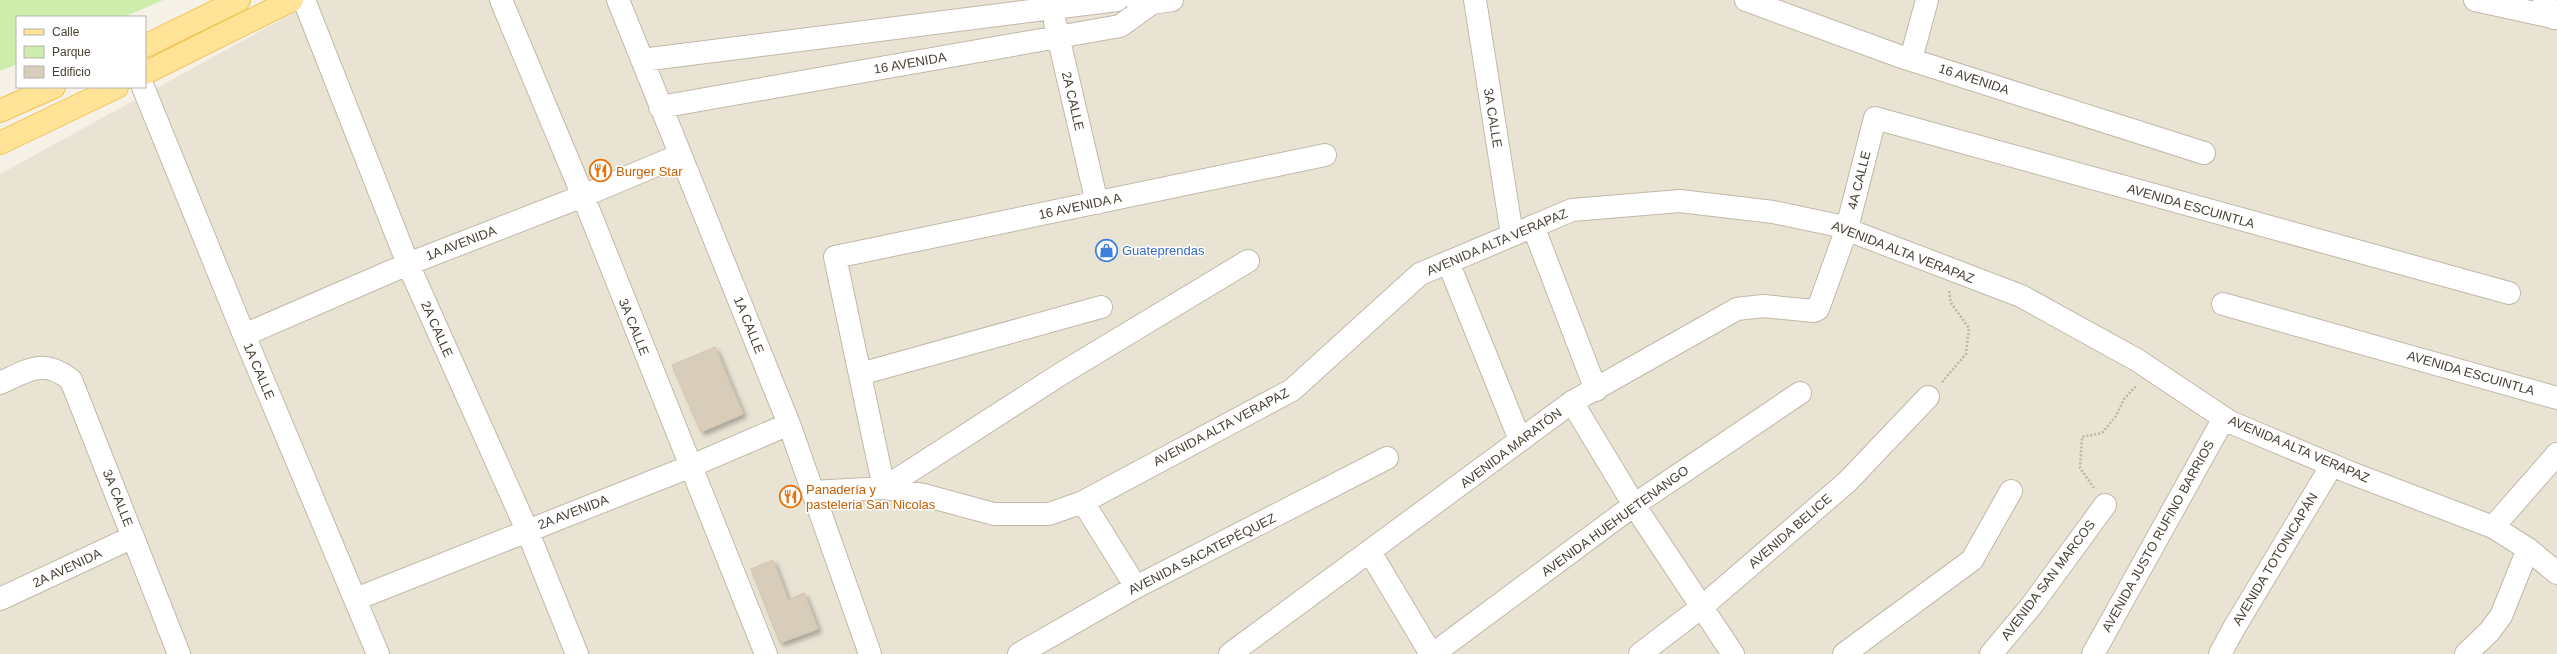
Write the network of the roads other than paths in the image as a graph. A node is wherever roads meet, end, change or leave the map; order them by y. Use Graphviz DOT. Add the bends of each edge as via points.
graph roads {
  1 [pos="239,0"];
  2 [pos="292,0"];
  3 [pos="304,0"];
  4 [pos="501,0"];
  5 [pos="618,0"];
  6 [pos="1117,0"];
  7 [pos="1127,0"];
  8 [pos="1475,0"];
  9 [pos="1746,0"];
  10 [pos="1914,0"];
  11 [pos="1927,0"];
  12 [pos="2475,0"];
  13 [pos="1162,1"];
  14 [pos="1051,4"];
  15 [pos="2552,12"];
  16 [pos="1058,37"];
  17 [pos="146,46"];
  18 [pos="1905,58"];
  19 [pos="642,60"];
  20 [pos="146,73"];
  21 [pos="52,88"];
  22 [pos="115,88"];
  23 [pos="143,88"];
  24 [pos="660,107"];
  25 [pos="0,111"];
  26 [pos="1875,118"];
  27 [pos="0,143"];
  28 [pos="2204,153"];
  29 [pos="680,155"];
  30 [pos="1325,155"];
  31 [pos="583,196"];
  32 [pos="1097,203"];
  33 [pos="1533,226"];
  34 [pos="1848,228"];
  35 [pos="1512,235"];
  36 [pos="1248,261"];
  37 [pos="1448,262"];
  38 [pos="408,264"];
  39 [pos="2509,292"];
  40 [pos="2223,304"];
  41 [pos="1101,307"];
  42 [pos="1818,309"];
  43 [pos="244,336"];
  44 [pos="860,374"];
  45 [pos="0,383"];
  46 [pos="1596,390"];
  47 [pos="1800,393"];
  48 [pos="1928,397"];
  49 [pos="2557,398"];
  50 [pos="1572,402"];
  51 [pos="2224,418"];
  52 [pos="789,424"];
  53 [pos="1520,440"];
  54 [pos="2557,454"];
  55 [pos="1388,458"];
  56 [pos="2332,465"];
  57 [pos="689,467"];
  58 [pos="884,488"];
  59 [pos="2011,491"];
  60 [pos="813,492"];
  61 [pos="1083,502"];
  62 [pos="1634,505"];
  63 [pos="2105,505"];
  64 [pos="2493,527"];
  65 [pos="527,530"];
  66 [pos="133,537"];
  67 [pos="2528,549"];
  68 [pos="1370,552"];
  69 [pos="2557,573"];
  70 [pos="1136,587"];
  71 [pos="0,599"];
  72 [pos="356,599"];
  73 [pos="1703,606"];
  74 [pos="179,654"];
  75 [pos="378,654"];
  76 [pos="577,654"];
  77 [pos="766,654"];
  78 [pos="870,654"];
  79 [pos="1019,654"];
  80 [pos="1230,654"];
  81 [pos="1432,654"];
  82 [pos="1640,654"];
  83 [pos="1733,654"];
  84 [pos="1844,654"];
  85 [pos="1991,654"];
  86 [pos="2093,654"];
  87 [pos="2220,654"];
  88 [pos="2466,654"];
  1 -- 17 [label="main road"];
  2 -- 20 [label="main road"];
  3 -- 38 [label="street, 2A CALLE"];
  4 -- 31 [label="street, 3A CALLE"];
  5 -- 19 [label="street, 1A CALLE"];
  6 -- 14 [label="street"];
  7 -- 13 [label="street, 16 AVENIDA"];
  8 -- 35 [label="street, 3A CALLE"];
  9 -- 18 [label="street, 16 AVENIDA"];
  10 -- 18 [label="street"];
  11 -- 18 [label="street"];
  12 -- 15 [label="street"];
  13 -- 16 [label="street, 16 AVENIDA" via="1120,26"];
  14 -- 16 [label="street, 2A CALLE"];
  14 -- 19 [label="street"];
  16 -- 24 [label="street, 16 AVENIDA"];
  16 -- 32 [label="street, 2A CALLE"];
  18 -- 28 [label="street, 16 AVENIDA"];
  19 -- 24 [label="street, 1A CALLE"];
  21 -- 25 [label="main road"];
  22 -- 27 [label="main road"];
  23 -- 43 [label="street, 1A CALLE"];
  24 -- 29 [label="street, 1A CALLE"];
  26 -- 34 [label="street, 4A CALLE"];
  26 -- 39 [label="street, AVENIDA ESCUINTLA"];
  29 -- 31 [label="street, 1A AVENIDA"];
  29 -- 52 [label="street, 1A CALLE"];
  30 -- 32 [label="street, 16 AVENIDA A"];
  31 -- 38 [label="street, 1A AVENIDA"];
  31 -- 57 [label="street, 3A CALLE"];
  32 -- 44 [label="street, 16 AVENIDA A" via="835,257"];
  33 -- 34 [label="street, AVENIDA ALTA VERAPAZ" via="1572,210 1680,201 1773,212"];
  33 -- 35 [label="street, AVENIDA ALTA VERAPAZ"];
  33 -- 46 [label="street"];
  34 -- 42 [label="street, 4A CALLE"];
  34 -- 51 [label="street, AVENIDA ALTA VERAPAZ" via="2022,296 2146,366"];
  35 -- 37 [label="street, AVENIDA ALTA VERAPAZ"];
  36 -- 58 [label="street" via="1064,372"];
  37 -- 53 [label="street"];
  37 -- 61 [label="street, AVENIDA ALTA VERAPAZ" via="1420,274 1292,390"];
  38 -- 43 [label="street, 1A AVENIDA"];
  38 -- 65 [label="street, 2A CALLE"];
  40 -- 49 [label="street, AVENIDA ESCUINTLA"];
  41 -- 44 [label="street"];
  42 -- 46 [label="street, AVENIDA MARATÓN" via="1814,311 1763,306 1737,309"];
  43 -- 72 [label="street, 1A CALLE"];
  44 -- 58 [label="street"];
  45 -- 66 [label="street, 3A CALLE" via="35,368 47,367 61,372 71,380"];
  46 -- 50 [label="street, AVENIDA MARATÓN"];
  47 -- 62 [label="street, AVENIDA HUEHUETENANGO"];
  48 -- 73 [label="street, AVENIDA BELICE" via="1848,482"];
  50 -- 53 [label="street, AVENIDA MARATÓN"];
  50 -- 62 [label="street"];
  51 -- 56 [label="street, AVENIDA ALTA VERAPAZ"];
  51 -- 86 [label="street, AVENIDA JUSTO RUFINO BARRIOS"];
  52 -- 57 [label="street, 2A AVENIDA"];
  52 -- 60 [label="street, 1A CALLE"];
  53 -- 68 [label="street, AVENIDA MARATÓN"];
  54 -- 64 [label="street"];
  55 -- 70 [label="street, AVENIDA SACATEPÉQUEZ"];
  56 -- 64 [label="street, AVENIDA ALTA VERAPAZ"];
  56 -- 87 [label="street, AVENIDA TOTONICAPÁN"];
  57 -- 65 [label="street, 2A AVENIDA"];
  57 -- 77 [label="street, 3A CALLE"];
  58 -- 60 [label="street, AVENIDA ALTA VERAPAZ"];
  58 -- 61 [label="street, AVENIDA ALTA VERAPAZ" via="924,495 994,514 1049,514"];
  59 -- 84 [label="street" via="1972,560"];
  60 -- 78 [label="street, 1A CALLE"];
  61 -- 70 [label="street"];
  62 -- 73 [label="street"];
  62 -- 81 [label="street, AVENIDA HUEHUETENANGO"];
  63 -- 85 [label="street, AVENIDA SAN MARCOS" via="2032,605"];
  64 -- 67 [label="street, AVENIDA ALTA VERAPAZ"];
  65 -- 72 [label="street, 2A AVENIDA"];
  65 -- 76 [label="street, 2A CALLE"];
  66 -- 71 [label="street, 2A AVENIDA"];
  66 -- 74 [label="street, 3A CALLE"];
  67 -- 69 [label="street, AVENIDA ALTA VERAPAZ"];
  67 -- 88 [label="street" via="2501,616 2489,632"];
  68 -- 80 [label="street, AVENIDA MARATÓN"];
  68 -- 81 [label="street"];
  70 -- 79 [label="street, AVENIDA SACATEPÉQUEZ"];
  72 -- 75 [label="street, 1A CALLE"];
  73 -- 82 [label="street, AVENIDA BELICE"];
  73 -- 83 [label="street"];
}
